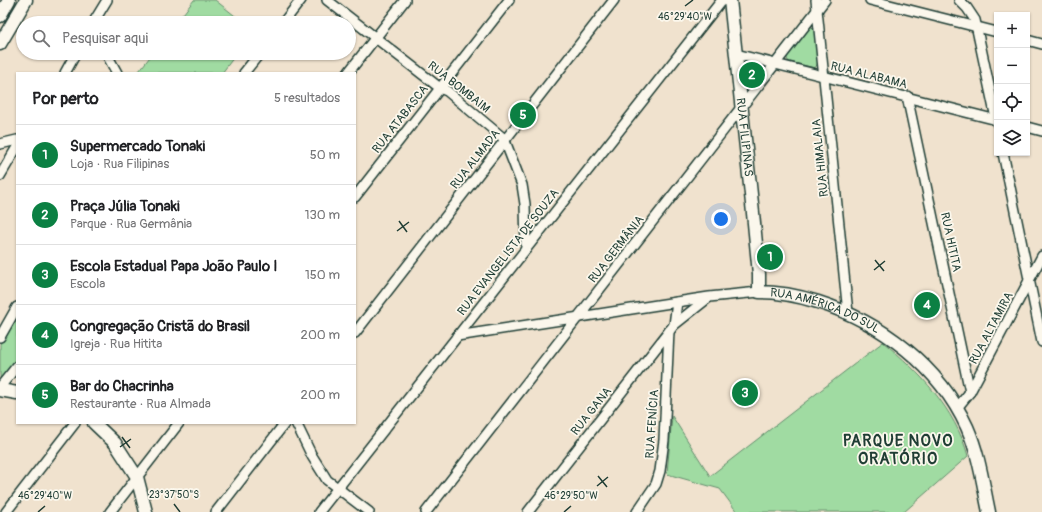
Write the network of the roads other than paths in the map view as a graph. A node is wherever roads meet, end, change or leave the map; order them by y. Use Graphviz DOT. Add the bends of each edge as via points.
graph roads {
  1 [pos="9,0"];
  2 [pos="26,0"];
  3 [pos="106,0"];
  4 [pos="301,0"];
  5 [pos="327,0"];
  6 [pos="405,0"];
  7 [pos="509,0"];
  8 [pos="614,0"];
  9 [pos="816,0"];
  10 [pos="825,0"];
  11 [pos="870,0"];
  12 [pos="960,0"];
  13 [pos="719,4"];
  14 [pos="730,5"];
  15 [pos="817,10"];
  16 [pos="0,16"];
  17 [pos="17,16"];
  18 [pos="97,16"];
  19 [pos="288,16"];
  20 [pos="348,16"];
  21 [pos="16,17"];
  22 [pos="356,22"];
  23 [pos="977,27"];
  24 [pos="994,31"];
  25 [pos="376,38"];
  26 [pos="1030,41"];
  27 [pos="0,44"];
  28 [pos="1042,44"];
  29 [pos="736,54"];
  30 [pos="72,60"];
  31 [pos="110,60"];
  32 [pos="254,60"];
  33 [pos="776,63"];
  34 [pos="66,72"];
  35 [pos="116,72"];
  36 [pos="245,72"];
  37 [pos="349,72"];
  38 [pos="824,76"];
  39 [pos="440,88"];
  40 [pos="907,96"];
  41 [pos="741,108"];
  42 [pos="994,120"];
  43 [pos="997,120"];
  44 [pos="1030,128"];
  45 [pos="1042,131"];
  46 [pos="16,140"];
  47 [pos="505,141"];
  48 [pos="0,145"];
  49 [pos="16,149"];
  50 [pos="1004,156"];
  51 [pos="9,160"];
  52 [pos="0,176"];
  53 [pos="356,196"];
  54 [pos="526,249"];
  55 [pos="1042,256"];
  56 [pos="759,274"];
  57 [pos="1029,281"];
  58 [pos="759,292"];
  59 [pos="772,292"];
  60 [pos="709,297"];
  61 [pos="677,302"];
  62 [pos="16,309"];
  63 [pos="848,313"];
  64 [pos="578,317"];
  65 [pos="671,328"];
  66 [pos="356,332"];
  67 [pos="457,336"];
  68 [pos="0,337"];
  69 [pos="1042,342"];
  70 [pos="16,367"];
  71 [pos="0,389"];
  72 [pos="970,392"];
  73 [pos="16,393"];
  74 [pos="957,408"];
  75 [pos="74,424"];
  76 [pos="95,424"];
  77 [pos="178,424"];
  78 [pos="284,424"];
  79 [pos="297,424"];
  80 [pos="137,477"];
  81 [pos="338,488"];
  82 [pos="6,512"];
  83 [pos="110,512"];
  84 [pos="146,512"];
  85 [pos="216,512"];
  86 [pos="319,512"];
  87 [pos="369,512"];
  88 [pos="426,512"];
  89 [pos="528,512"];
  90 [pos="638,512"];
  91 [pos="989,512"];
  1 -- 16 [label="main road"];
  2 -- 17 [label="main road"];
  3 -- 18 [label="street"];
  4 -- 19 [label="street"];
  5 -- 20 [label="street, RUA BOMBAIM"];
  6 -- 25 [label="street"];
  7 -- 39 [label="street, RUA ATABASCA"];
  8 -- 47 [label="street, RUA ALMADA"];
  9 -- 15 [label="street, RUA HIMALAIA"];
  10 -- 15 [label="street, RUA GERMÂNIA"];
  11 -- 23 [label="street"];
  12 -- 23 [label="street" via="973,16"];
  13 -- 14 [label="street, RUA EVANGELISTA DE SOUZA"];
  13 -- 54 [label="street, RUA EVANGELISTA DE SOUZA"];
  14 -- 29 [label="main road, RUA FILIPINAS"];
  15 -- 33 [label="street, RUA GERMÂNIA"];
  15 -- 38 [label="street, RUA HIMALAIA"];
  21 -- 27 [label="main road"];
  22 -- 25 [label="street, RUA BOMBAIM"];
  23 -- 24 [label="street"];
  23 -- 43 [label="street"];
  25 -- 37 [label="street"];
  25 -- 39 [label="street, RUA BOMBAIM"];
  26 -- 28 [label="street"];
  29 -- 33 [label="street, RUA ALABAMA"];
  29 -- 41 [label="main road, RUA FILIPINAS"];
  30 -- 34 [label="street"];
  31 -- 35 [label="street"];
  32 -- 36 [label="street"];
  33 -- 38 [label="street, RUA ALABAMA"];
  33 -- 41 [label="street, RUA GERMÂNIA"];
  38 -- 40 [label="street, RUA ALABAMA"];
  38 -- 63 [label="street, RUA HIMALAIA"];
  39 -- 47 [label="street, RUA BOMBAIM" via="447,91"];
  39 -- 53 [label="street, RUA ATABASCA"];
  40 -- 42 [label="street, RUA ALABAMA"];
  40 -- 72 [label="street, RUA HITITA"];
  41 -- 56 [label="main road, RUA FILIPINAS"];
  41 -- 64 [label="street, RUA GERMÂNIA"];
  44 -- 45 [label="street"];
  46 -- 48 [label="street"];
  47 -- 54 [label="street, RUA BOMBAIM" via="522,185"];
  47 -- 66 [label="street, RUA ALMADA"];
  48 -- 51 [label="street"];
  49 -- 51 [label="street"];
  50 -- 57 [label="street"];
  51 -- 52 [label="street"];
  54 -- 67 [label="street, RUA EVANGELISTA DE SOUZA"];
  55 -- 57 [label="street, RUA ALTAMIRA"];
  56 -- 58 [label="main road, RUA FILIPINAS"];
  56 -- 59 [label="main road, RUA FILIPINAS"];
  57 -- 69 [label="street"];
  57 -- 72 [label="street, RUA ALTAMIRA"];
  58 -- 59 [label="main road, RUA AMÉRICA DO SUL"];
  58 -- 60 [label="street, RUA AMÉRICA DO SUL"];
  59 -- 63 [label="main road, RUA AMÉRICA DO SUL" via="802,297"];
  60 -- 61 [label="street, RUA AMÉRICA DO SUL"];
  60 -- 65 [label="street, RUA GANA"];
  61 -- 64 [label="street, RUA AMÉRICA DO SUL"];
  61 -- 65 [label="street"];
  62 -- 68 [label="street"];
  63 -- 74 [label="main road, RUA AMÉRICA DO SUL" via="904,348 931,375"];
  64 -- 67 [label="street, RUA AMÉRICA DO SUL"];
  64 -- 88 [label="street, RUA GERMÂNIA"];
  65 -- 89 [label="street, RUA GANA"];
  65 -- 90 [label="street, RUA FENÍCIA" via="660,472 656,484"];
  67 -- 81 [label="street, RUA EVANGELISTA DE SOUZA"];
  70 -- 71 [label="street"];
  71 -- 73 [label="main road"];
  72 -- 74 [label="street, RUA ALTAMIRA"];
  74 -- 91 [label="main road, RUA AMÉRICA DO SUL" via="976,451"];
  75 -- 82 [label="street"];
  76 -- 80 [label="main road" via="115,443"];
  77 -- 80 [label="street"];
  78 -- 85 [label="street"];
  79 -- 81 [label="street" via="320,470 327,480"];
  80 -- 83 [label="street"];
  80 -- 84 [label="main road"];
  81 -- 86 [label="street, RUA EVANGELISTA DE SOUZA"];
  81 -- 87 [label="street"];
}
